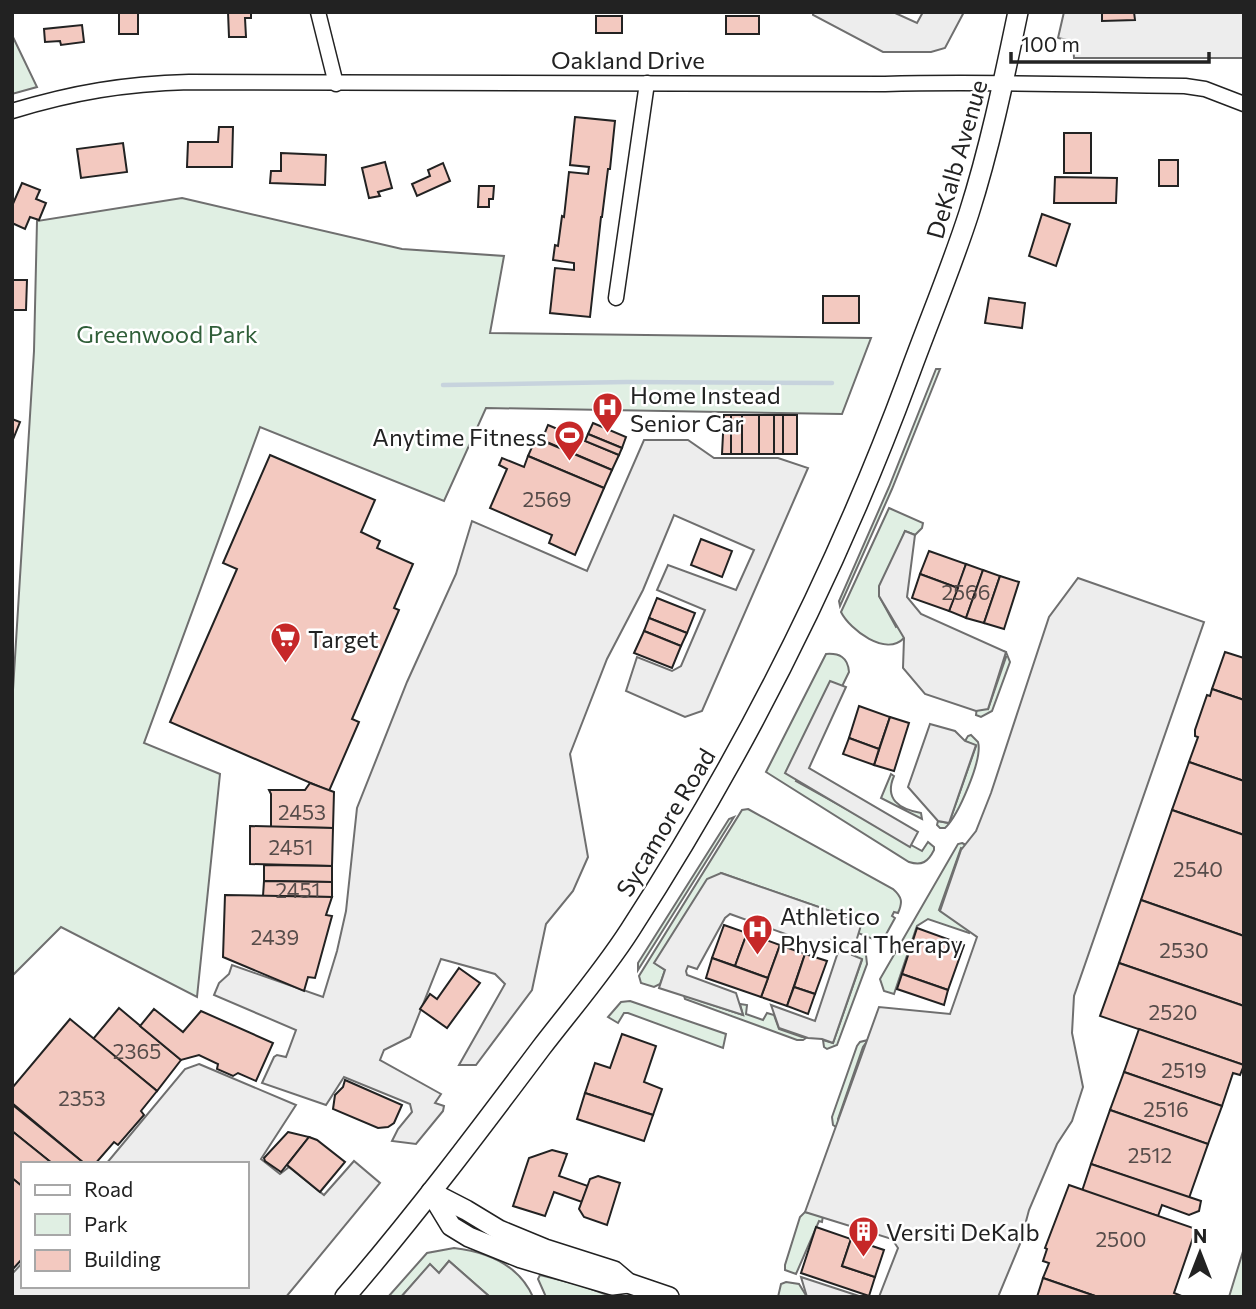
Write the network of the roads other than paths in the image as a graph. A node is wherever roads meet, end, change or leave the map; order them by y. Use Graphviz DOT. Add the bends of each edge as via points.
graph roads {
  1 [pos="318,12"];
  2 [pos="1018,12"];
  3 [pos="647,83"];
  4 [pos="336,84"];
  5 [pos="1003,84"];
  6 [pos="1244,104"];
  7 [pos="12,111"];
  8 [pos="616,298"];
  9 [pos="932,316"];
  10 [pos="430,1192"];
  11 [pos="628,1283"];
  12 [pos="345,1297"];
  13 [pos="669,1297"];
  1 -- 4 [label="street"];
  2 -- 5 [label="main road, DeKalb Avenue"];
  3 -- 4 [label="street, Oakland Drive"];
  3 -- 5 [label="street, Oakland Drive"];
  3 -- 8 [label="street"];
  4 -- 7 [label="street, Oakland Drive" via="132,84 75,93"];
  5 -- 6 [label="street, Oakland Drive" via="1185,86"];
  5 -- 9 [label="main road, DeKalb Avenue" via="970,209"];
  9 -- 10 [label="main road, Sycamore Road" via="859,503 781,671 693,827 599,975"];
  10 -- 11 [label="main road" via="499,1230 614,1271"];
  10 -- 11 [label="main road" via="451,1226 499,1251 612,1285"];
  10 -- 12 [label="main road, Sycamore Road"];
  11 -- 13 [label="main road"];
}
